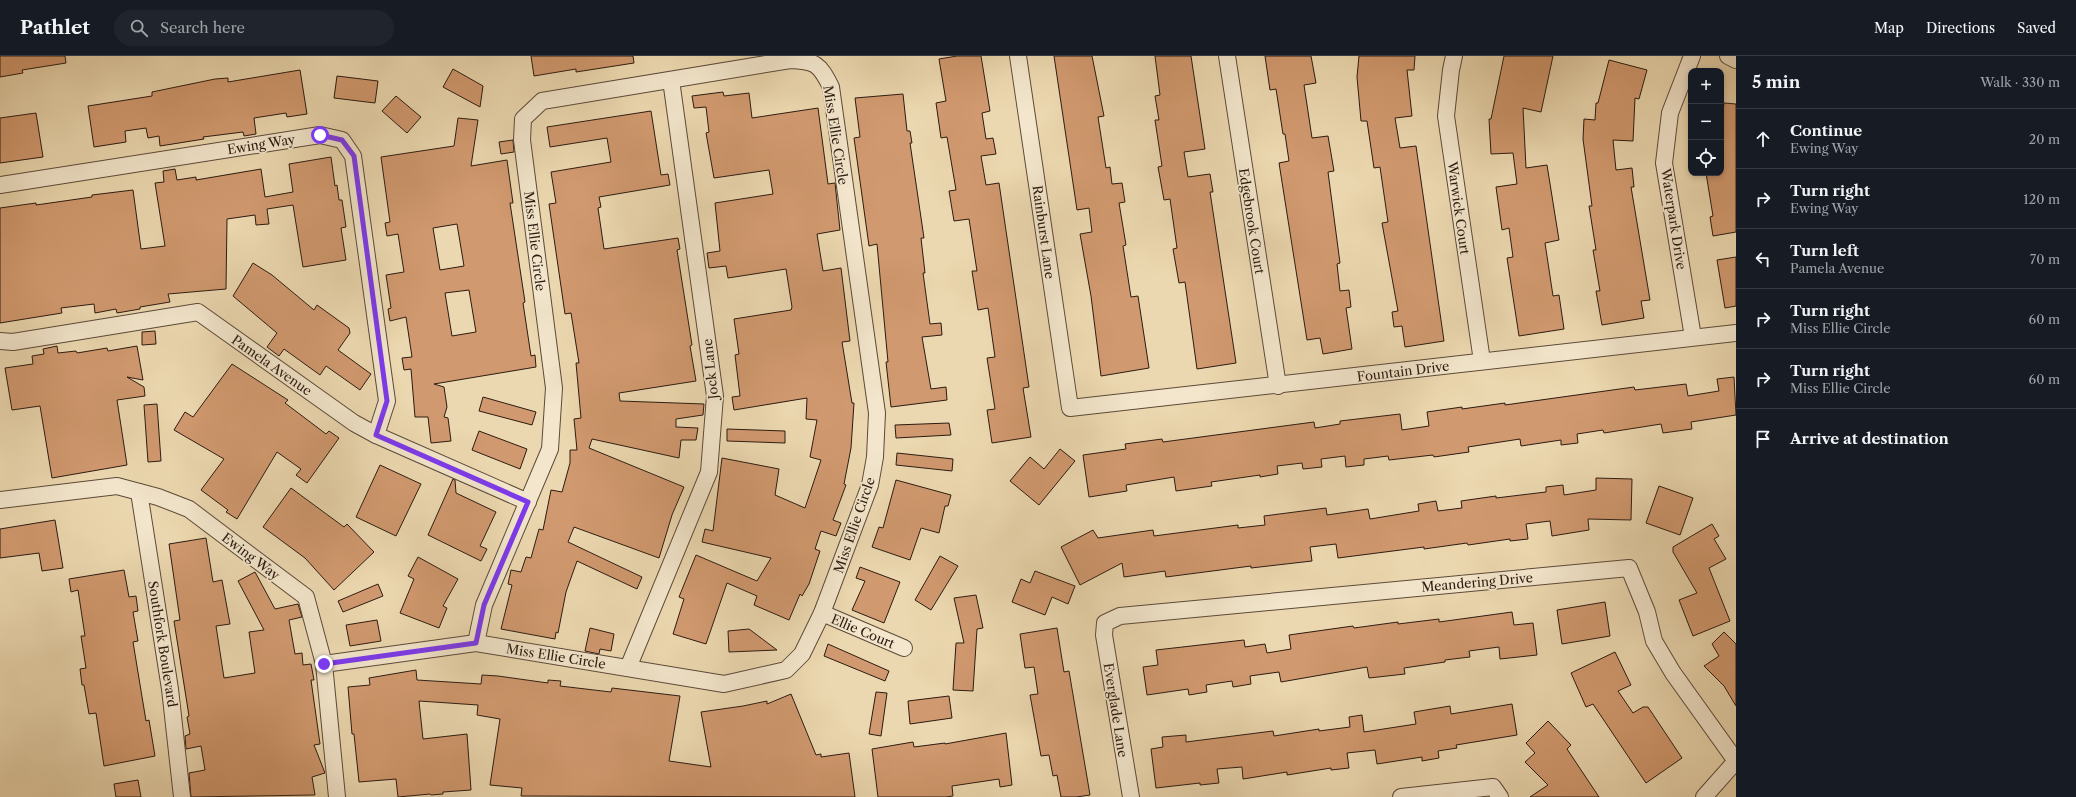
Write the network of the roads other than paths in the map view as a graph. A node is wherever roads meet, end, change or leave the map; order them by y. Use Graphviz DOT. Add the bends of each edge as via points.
graph roads {
  1 [pos="1018,56"];
  2 [pos="1227,56"];
  3 [pos="1454,56"];
  4 [pos="1692,56"];
  5 [pos="1728,56"];
  6 [pos="1736,60"];
  7 [pos="671,80"];
  8 [pos="0,186"];
  9 [pos="1736,333"];
  10 [pos="1693,337"];
  11 [pos="0,341"];
  12 [pos="1482,361"];
  13 [pos="1278,386"];
  14 [pos="1070,408"];
  15 [pos="376,435"];
  16 [pos="139,492"];
  17 [pos="0,500"];
  18 [pos="528,502"];
  19 [pos="822,613"];
  20 [pos="1105,623"];
  21 [pos="476,643"];
  22 [pos="904,648"];
  23 [pos="324,664"];
  24 [pos="628,668"];
  25 [pos="1736,761"];
  26 [pos="182,797"];
  27 [pos="337,797"];
  28 [pos="1131,797"];
  29 [pos="1401,797"];
  30 [pos="1500,797"];
  31 [pos="1704,797"];
  1 -- 14 [label="street, Rainburst Lane"];
  2 -- 13 [label="street, Edgebrook Court"];
  3 -- 12 [label="street, Warwick Court" via="1446,116"];
  4 -- 10 [label="street, Waterpark Drive" via="1670,113 1664,163"];
  5 -- 6 [label="street"];
  7 -- 18 [label="street, Miss Ellie Circle" via="542,101 523,118 522,140 554,388 550,449"];
  7 -- 19 [label="street, Miss Ellie Circle" via="790,60 810,61 823,71 831,87 877,413 875,457 870,485"];
  7 -- 24 [label="street, Jock Lane" via="715,396 709,472"];
  8 -- 15 [label="street, Ewing Way" via="320,135 342,140 354,156 387,401"];
  9 -- 10 [label="street, Fountain Drive"];
  10 -- 12 [label="street, Fountain Drive"];
  11 -- 15 [label="street, Pamela Avenue" via="14,342 198,312 354,423"];
  12 -- 13 [label="street, Fountain Drive"];
  13 -- 14 [label="street, Fountain Drive"];
  15 -- 18 [label="street, Pamela Avenue"];
  16 -- 17 [label="street, Ewing Way" via="117,486"];
  16 -- 23 [label="street, Ewing Way" via="189,509 306,597"];
  16 -- 26 [label="street, Southfork Boulevard" via="170,689"];
  18 -- 21 [label="street, Miss Ellie Circle" via="484,605"];
  19 -- 22 [label="street, Ellie Court"];
  19 -- 24 [label="street, Miss Ellie Circle" via="802,654 786,670 724,684"];
  20 -- 25 [label="street, Meandering Drive" via="1120,616 1629,568 1647,612 1654,641 1673,674"];
  20 -- 28 [label="street, Everglade Lane" via="1104,635"];
  21 -- 23 [label="street, Miss Ellie Circle"];
  21 -- 24 [label="street, Miss Ellie Circle"];
  23 -- 27 [label="street, Ewing Way"];
  25 -- 31 [label="street"];
  29 -- 30 [label="street" via="1493,788"];
}
